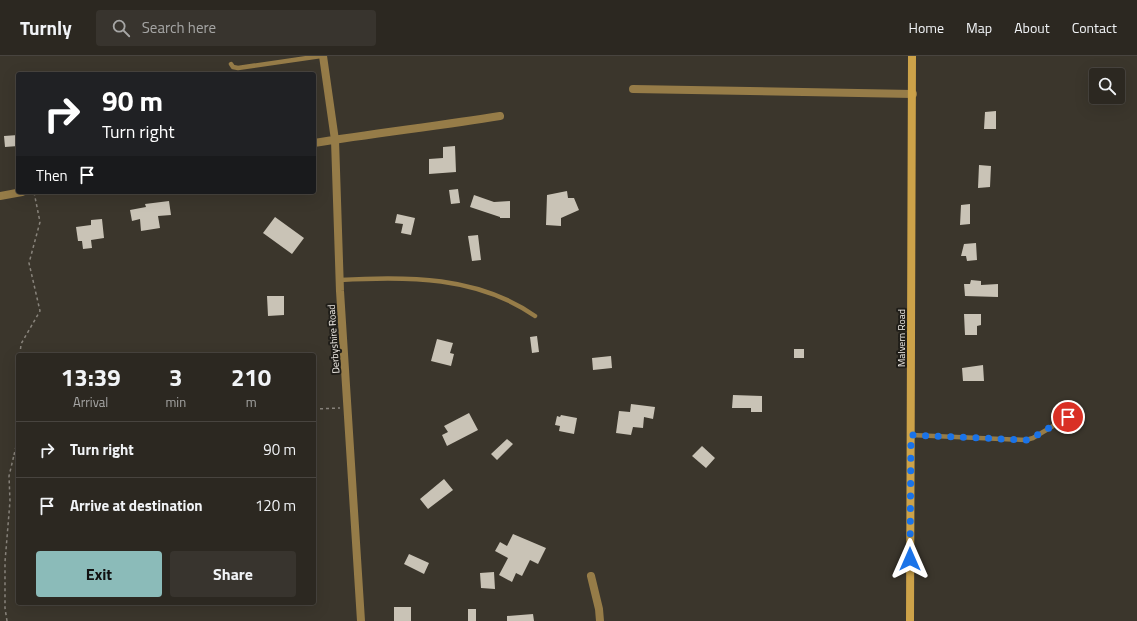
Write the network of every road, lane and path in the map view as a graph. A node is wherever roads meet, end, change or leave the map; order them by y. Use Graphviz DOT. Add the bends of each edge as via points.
graph roads {
  1 [pos="322,56"];
  2 [pos="912,56"];
  3 [pos="231,64"];
  4 [pos="633,89"];
  5 [pos="913,94"];
  6 [pos="500,116"];
  7 [pos="335,140"];
  8 [pos="316,143"];
  9 [pos="16,193"];
  10 [pos="34,194"];
  11 [pos="0,196"];
  12 [pos="340,280"];
  13 [pos="535,316"];
  14 [pos="20,353"];
  15 [pos="348,407"];
  16 [pos="316,409"];
  17 [pos="1068,417"];
  18 [pos="911,435"];
  19 [pos="16,446"];
  20 [pos="14,455"];
  21 [pos="592,576"];
  22 [pos="7,621"];
  23 [pos="361,621"];
  24 [pos="600,621"];
  25 [pos="910,621"];
  1 -- 3 [label="lane" via="238,68"];
  1 -- 7 [label="street, Derbyshire Road"];
  2 -- 5 [label="main road, Malvern Road"];
  4 -- 5 [label="street"];
  5 -- 18 [label="main road, Malvern Road"];
  6 -- 7 [label="street"];
  7 -- 8 [label="street"];
  7 -- 12 [label="street, Derbyshire Road"];
  9 -- 11 [label="street"];
  10 -- 14 [label="path" via="40,222 29,263 40,311 21,344"];
  12 -- 13 [label="lane" via="416,278 443,282 505,298"];
  12 -- 15 [label="street, Derbyshire Road"];
  15 -- 16 [label="path"];
  15 -- 23 [label="street, Derbyshire Road"];
  17 -- 18 [label="lane" via="1026,440"];
  18 -- 25 [label="main road, Malvern Road"];
  19 -- 20 [label="path"];
  20 -- 22 [label="path" via="9,476 10,501 5,562"];
  21 -- 24 [label="street"];
}
